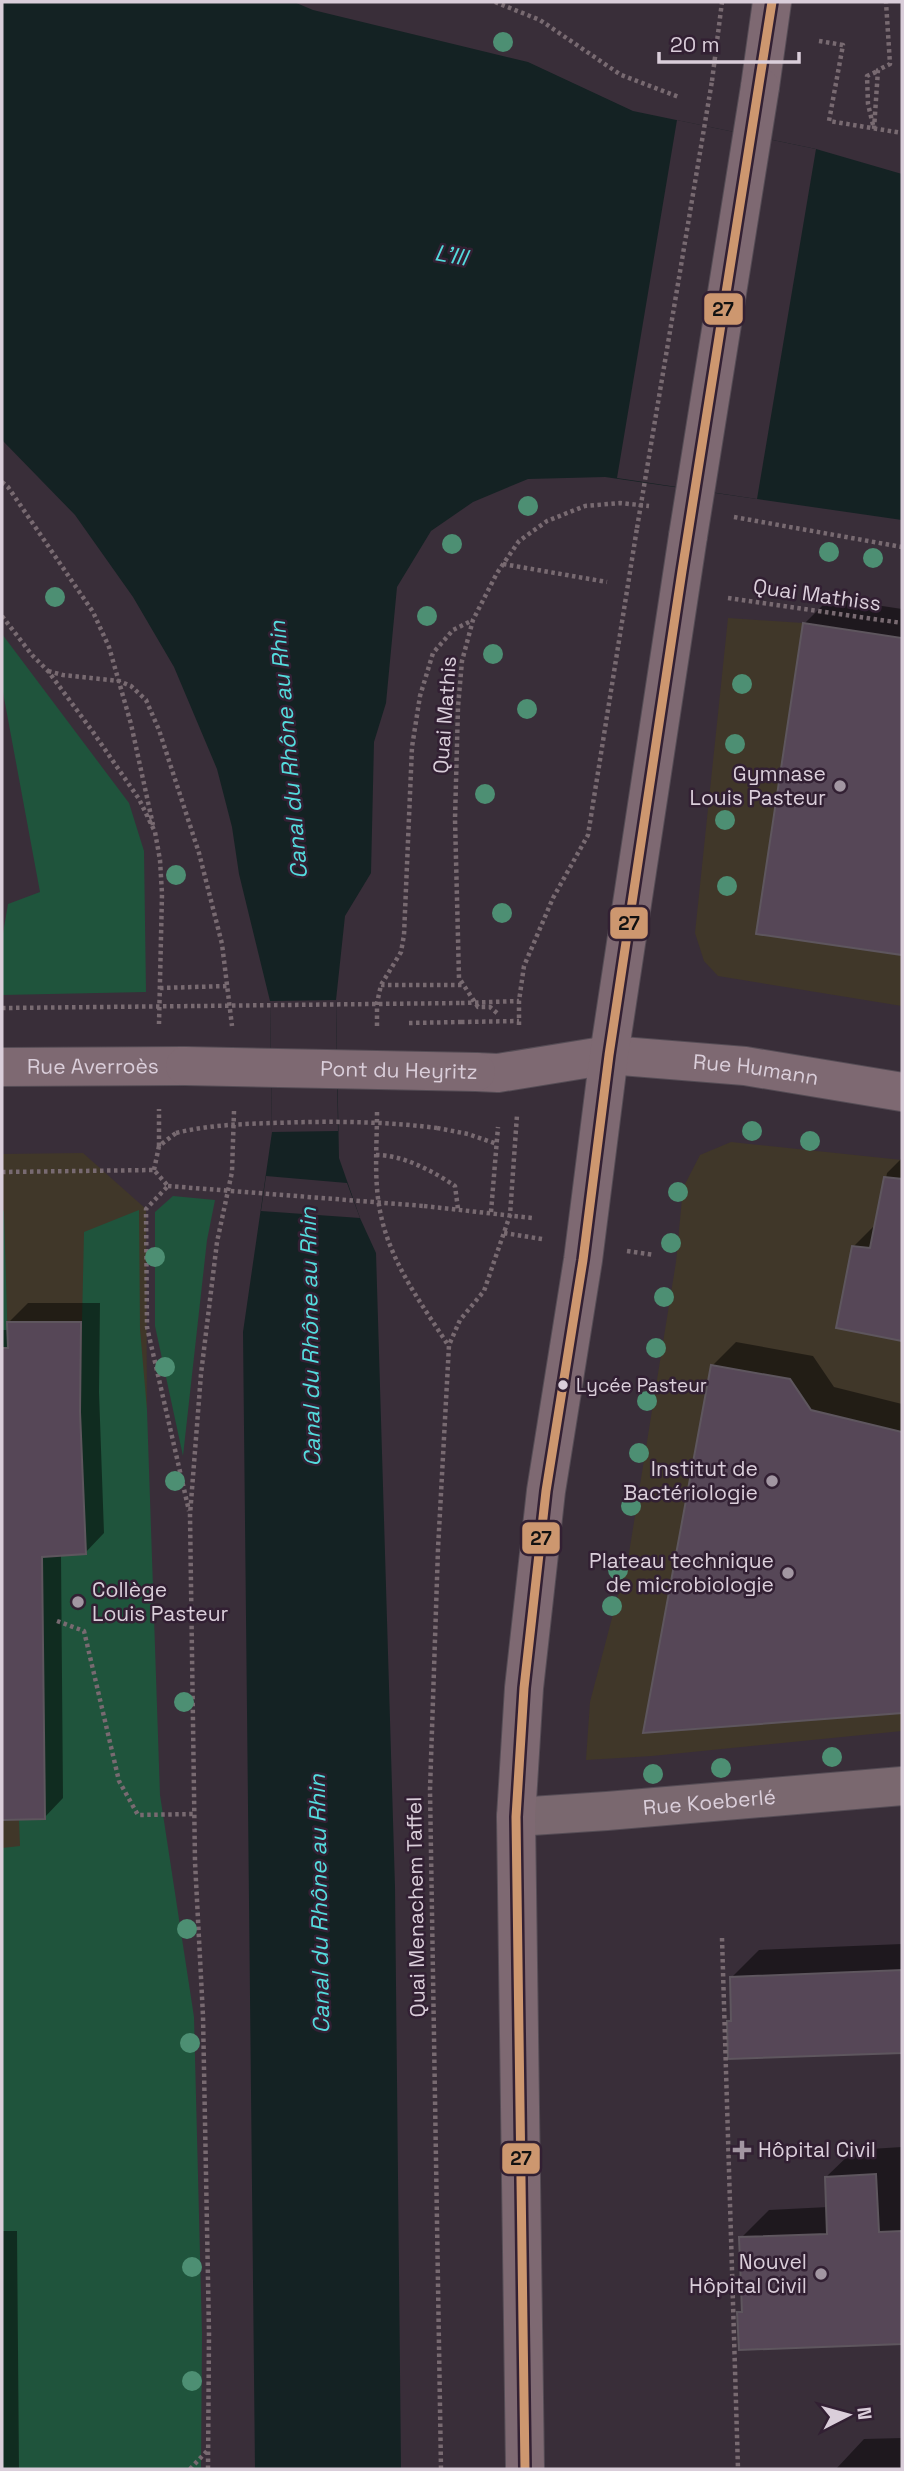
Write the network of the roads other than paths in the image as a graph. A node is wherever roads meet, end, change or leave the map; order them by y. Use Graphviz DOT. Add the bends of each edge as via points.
graph roads {
  1 [pos="772,2"];
  2 [pos="609,1055"];
  3 [pos="185,1066"];
  4 [pos="2,1067"];
  5 [pos="902,1092"];
  6 [pos="902,1786"];
  7 [pos="516,1817"];
  8 [pos="526,2469"];
  1 -- 2 [label="main road, bridge"];
  2 -- 3 [label="main road, Pont du Heyritz, bridge" via="498,1073"];
  2 -- 5 [label="main road, Rue Humann" via="754,1067"];
  2 -- 7 [label="main road" via="583,1260 546,1491 524,1688"];
  3 -- 4 [label="main road, Rue Averroès"];
  6 -- 7 [label="street, Rue Koeberlé"];
  7 -- 8 [label="main road"];
}
